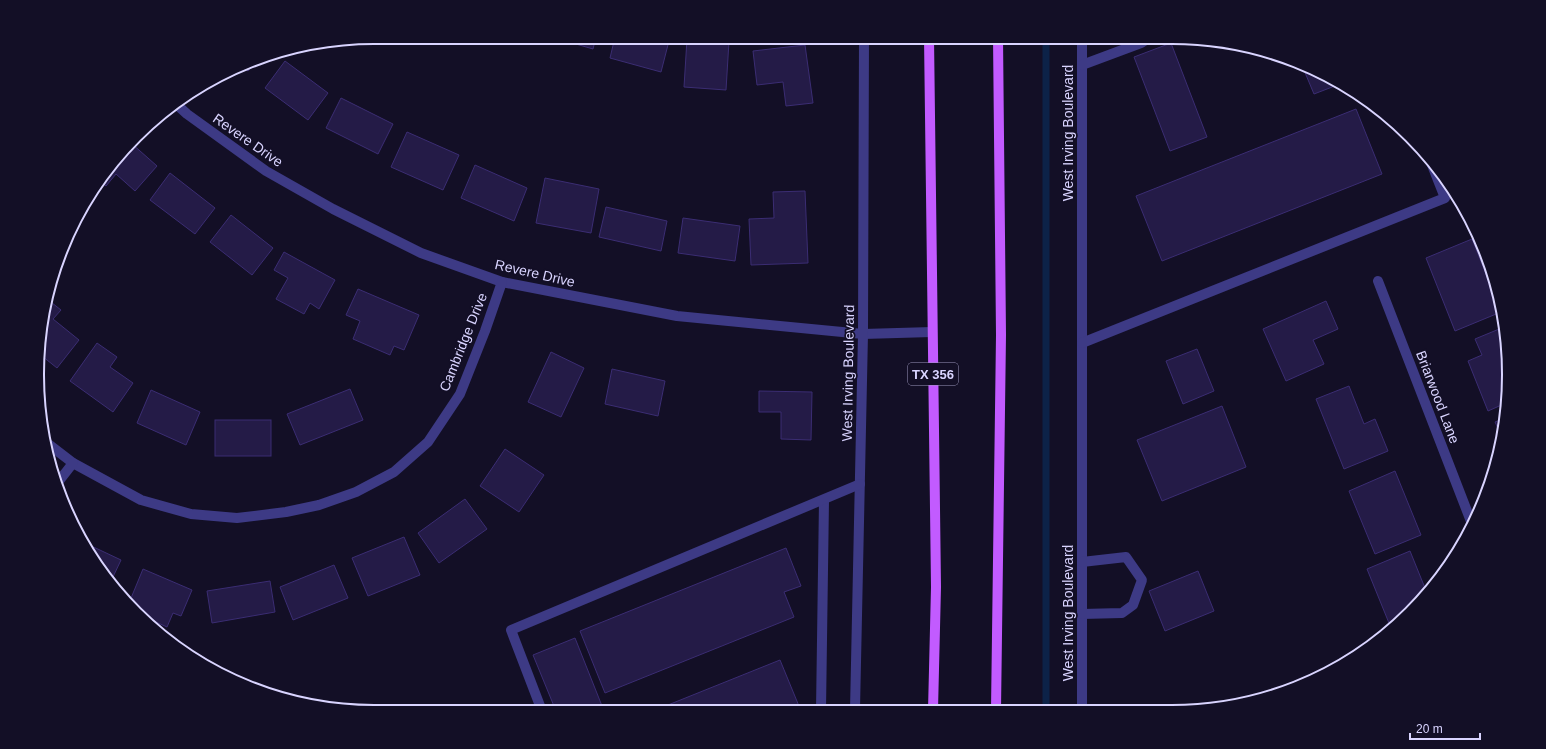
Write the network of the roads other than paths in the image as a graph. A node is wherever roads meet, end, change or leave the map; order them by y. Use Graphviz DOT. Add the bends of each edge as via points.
graph roads {
  1 [pos="864,44"];
  2 [pos="930,44"];
  3 [pos="998,44"];
  4 [pos="1082,44"];
  5 [pos="1141,44"];
  6 [pos="1082,65"];
  7 [pos="179,108"];
  8 [pos="1437,177"];
  9 [pos="1378,281"];
  10 [pos="502,282"];
  11 [pos="932,332"];
  12 [pos="863,334"];
  13 [pos="1082,343"];
  14 [pos="52,447"];
  15 [pos="73,463"];
  16 [pos="61,478"];
  17 [pos="860,484"];
  18 [pos="824,500"];
  19 [pos="1470,518"];
  20 [pos="1082,562"];
  21 [pos="1082,614"];
  22 [pos="540,705"];
  23 [pos="821,705"];
  24 [pos="855,705"];
  25 [pos="933,705"];
  26 [pos="996,705"];
  27 [pos="1082,705"];
  1 -- 12 [label="street, West Irving Boulevard"];
  2 -- 11 [label="main road, TX 356"];
  3 -- 26 [label="main road" via="1000,335"];
  4 -- 6 [label="street, West Irving Boulevard"];
  5 -- 6 [label="street"];
  6 -- 13 [label="street, West Irving Boulevard"];
  7 -- 10 [label="street, Revere Drive" via="266,171 333,209 421,253"];
  8 -- 13 [label="street" via="1445,198"];
  9 -- 19 [label="street, Briarwood Lane"];
  10 -- 12 [label="street, Revere Drive" via="677,316"];
  10 -- 15 [label="street, Cambridge Drive" via="460,394 428,442 394,472 356,492 319,505 286,512 237,518 191,514 141,500"];
  11 -- 12 [label="street, Revere Drive"];
  11 -- 25 [label="main road, TX 356" via="936,586"];
  12 -- 17 [label="street, West Irving Boulevard"];
  13 -- 20 [label="street, West Irving Boulevard"];
  14 -- 15 [label="street, Cambridge Drive"];
  15 -- 16 [label="street"];
  17 -- 18 [label="street"];
  17 -- 24 [label="street, West Irving Boulevard"];
  18 -- 22 [label="street" via="511,630"];
  18 -- 23 [label="street"];
  20 -- 21 [label="street, West Irving Boulevard"];
  20 -- 21 [label="street" via="1126,557 1142,580 1133,605 1122,613"];
  21 -- 27 [label="street, West Irving Boulevard"];
}
